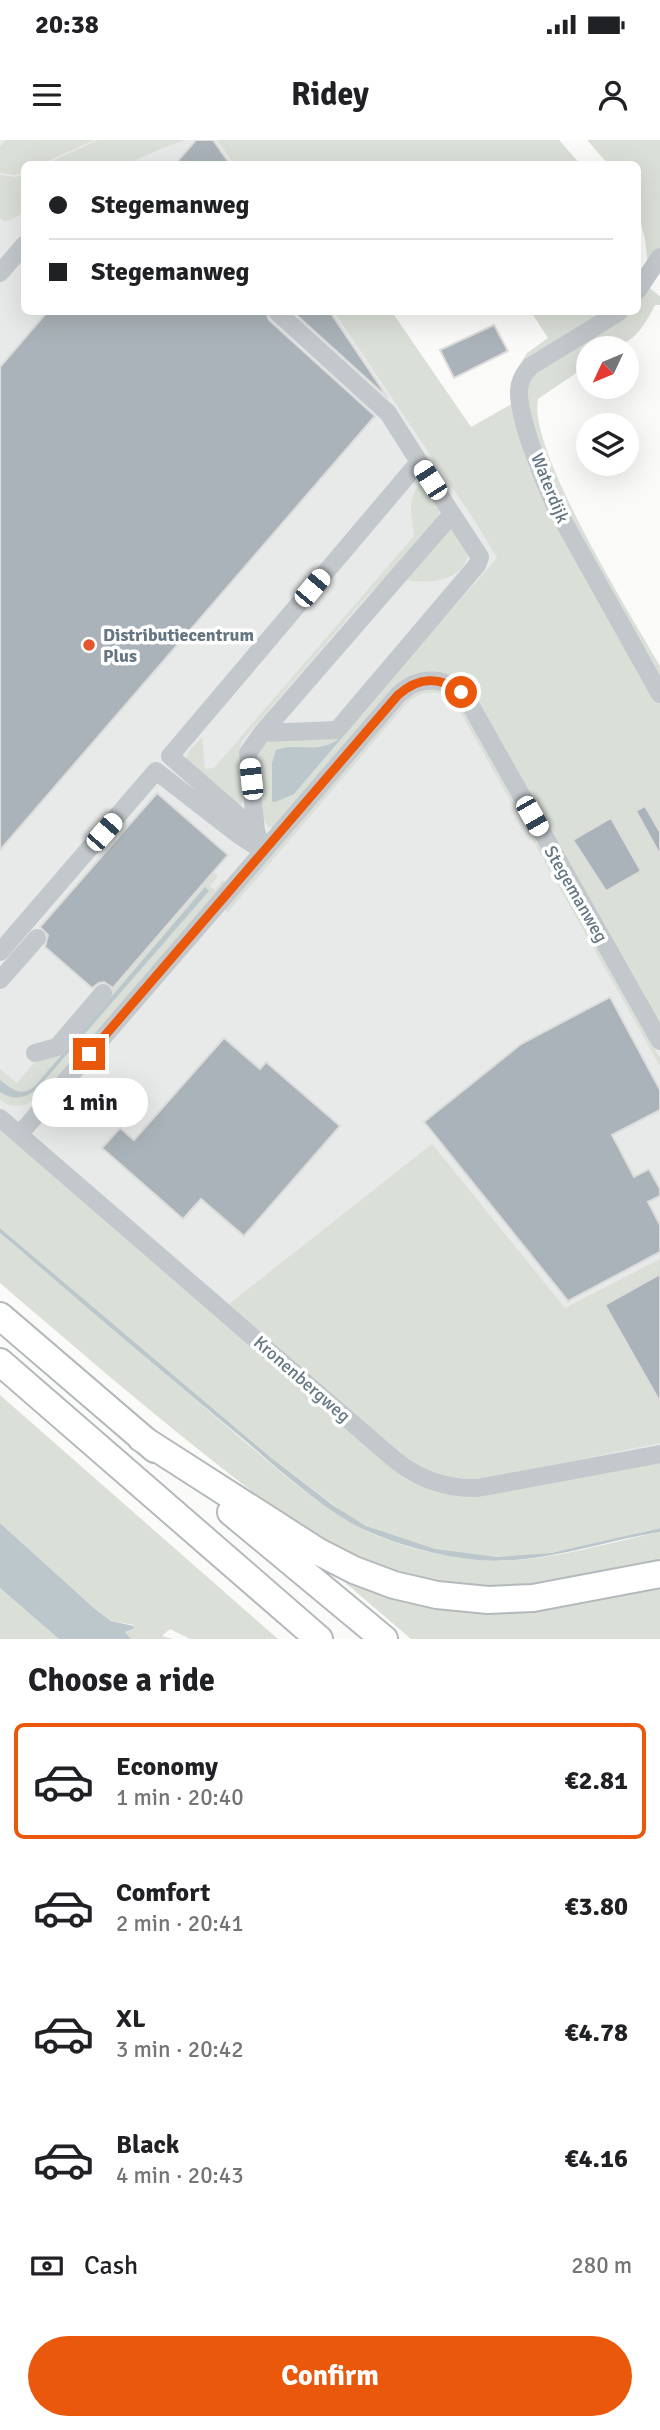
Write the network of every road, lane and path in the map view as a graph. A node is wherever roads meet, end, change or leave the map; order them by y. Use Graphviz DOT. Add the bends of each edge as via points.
graph roads {
  1 [pos="21,248"];
  2 [pos="660,257"];
  3 [pos="0,273"];
  4 [pos="641,285"];
  5 [pos="280,315"];
  6 [pos="614,315"];
  7 [pos="419,462"];
  8 [pos="452,514"];
  9 [pos="660,694"];
  10 [pos="262,733"];
  11 [pos="170,756"];
  12 [pos="156,771"];
  13 [pos="256,831"];
  14 [pos="263,851"];
  15 [pos="37,938"];
  16 [pos="0,952"];
  17 [pos="0,980"];
  18 [pos="103,993"];
  19 [pos="660,1041"];
  20 [pos="36,1053"];
  21 [pos="0,1118"];
  22 [pos="19,1135"];
  23 [pos="0,1316"];
  24 [pos="0,1363"];
  25 [pos="141,1438"];
  26 [pos="660,1454"];
  27 [pos="660,1574"];
  28 [pos="287,1611"];
  29 [pos="310,1639"];
  30 [pos="319,1639"];
  31 [pos="384,1639"];
  1 -- 3 [label="street"];
  2 -- 4 [label="street"];
  5 -- 7 [label="street" via="388,414"];
  6 -- 9 [label="street, Waterdijk" via="531,366 521,380 520,399 556,508"];
  7 -- 8 [label="street"];
  7 -- 11 [label="street"];
  8 -- 10 [label="street"];
  8 -- 10 [label="street" via="480,557 477,565 337,730"];
  10 -- 13 [label="street" via="248,753"];
  11 -- 12 [label="street"];
  11 -- 13 [label="street"];
  12 -- 14 [label="street"];
  12 -- 16 [label="street"];
  13 -- 14 [label="street"];
  14 -- 19 [label="street, Stegemanweg" via="404,689 428,680 446,683 467,699"];
  14 -- 22 [label="street, Stegemanweg"];
  15 -- 17 [label="street"];
  18 -- 20 [label="street" via="57,1047"];
  21 -- 22 [label="street, Kronenbergweg"];
  22 -- 26 [label="street, Kronenbergweg" via="418,1476 453,1487 478,1488"];
  23 -- 25 [label="highway"];
  24 -- 28 [label="highway"];
  25 -- 27 [label="highway" via="317,1551 394,1585 488,1601 533,1598"];
  25 -- 31 [label="highway"];
  28 -- 29 [label="highway"];
  28 -- 30 [label="highway"];
}
